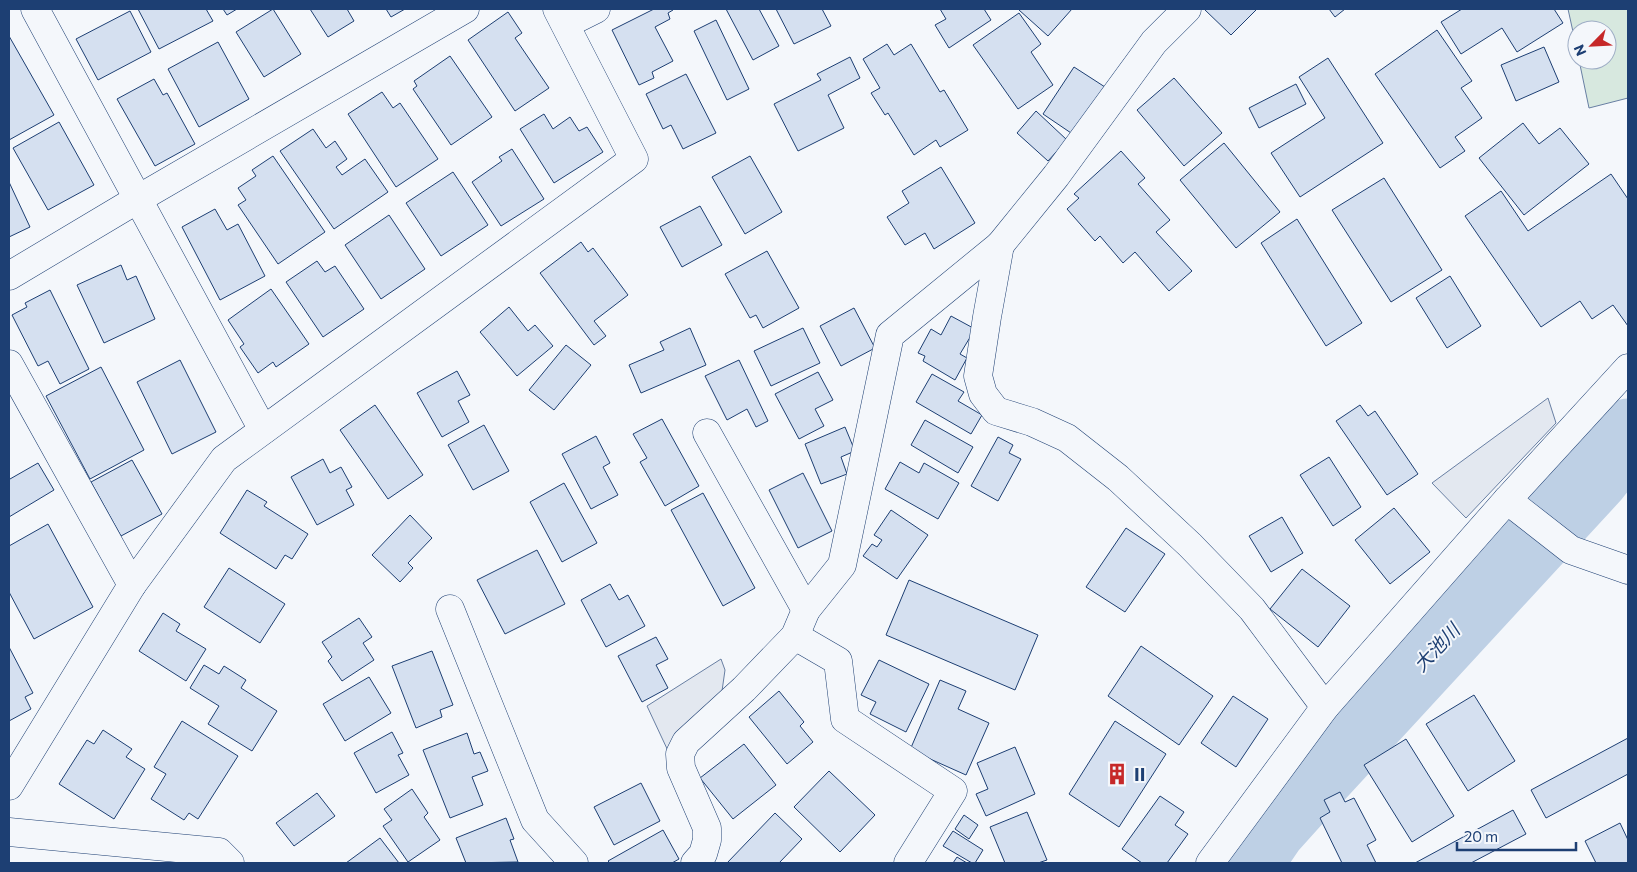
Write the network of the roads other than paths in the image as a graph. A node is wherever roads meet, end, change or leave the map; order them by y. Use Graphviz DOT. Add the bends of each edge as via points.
graph roads {
  1 [pos="35,9"];
  2 [pos="465,9"];
  3 [pos="596,9"];
  4 [pos="1187,9"];
  5 [pos="561,16"];
  6 [pos="138,199"];
  7 [pos="1000,245"];
  8 [pos="9,276"];
  9 [pos="9,364"];
  10 [pos="1628,368"];
  11 [pos="264,430"];
  12 [pos="707,432"];
  13 [pos="1507,500"];
  14 [pos="1628,570"];
  15 [pos="132,585"];
  16 [pos="450,608"];
  17 [pos="806,610"];
  18 [pos="795,636"];
  19 [pos="1325,707"];
  20 [pos="9,786"];
  21 [pos="9,832"];
  22 [pos="230,863"];
  23 [pos="574,863"];
  24 [pos="695,863"];
  25 [pos="908,863"];
  26 [pos="1210,863"];
  1 -- 6 [label="street"];
  2 -- 6 [label="street"];
  3 -- 5 [label="street"];
  4 -- 7 [label="street" via="1154,42 1056,176"];
  5 -- 11 [label="street" via="634,159"];
  6 -- 8 [label="street"];
  6 -- 11 [label="street"];
  7 -- 17 [label="street" via="890,335 842,565"];
  7 -- 19 [label="street" via="978,376 983,394 996,411 1032,422 1067,438 1118,478 1190,545 1252,610"];
  9 -- 15 [label="street"];
  10 -- 13 [label="street"];
  11 -- 15 [label="street" via="224,459"];
  12 -- 17 [label="street"];
  13 -- 14 [label="street" via="1571,550"];
  13 -- 19 [label="street"];
  15 -- 20 [label="street"];
  16 -- 23 [label="street" via="535,820"];
  17 -- 18 [label="street"];
  18 -- 24 [label="street" via="686,742 680,754 681,768 707,828 708,840 703,854"];
  18 -- 25 [label="street" via="838,661 845,719 953,791"];
  19 -- 26 [label="street"];
  21 -- 22 [label="street" via="219,852"];
}
